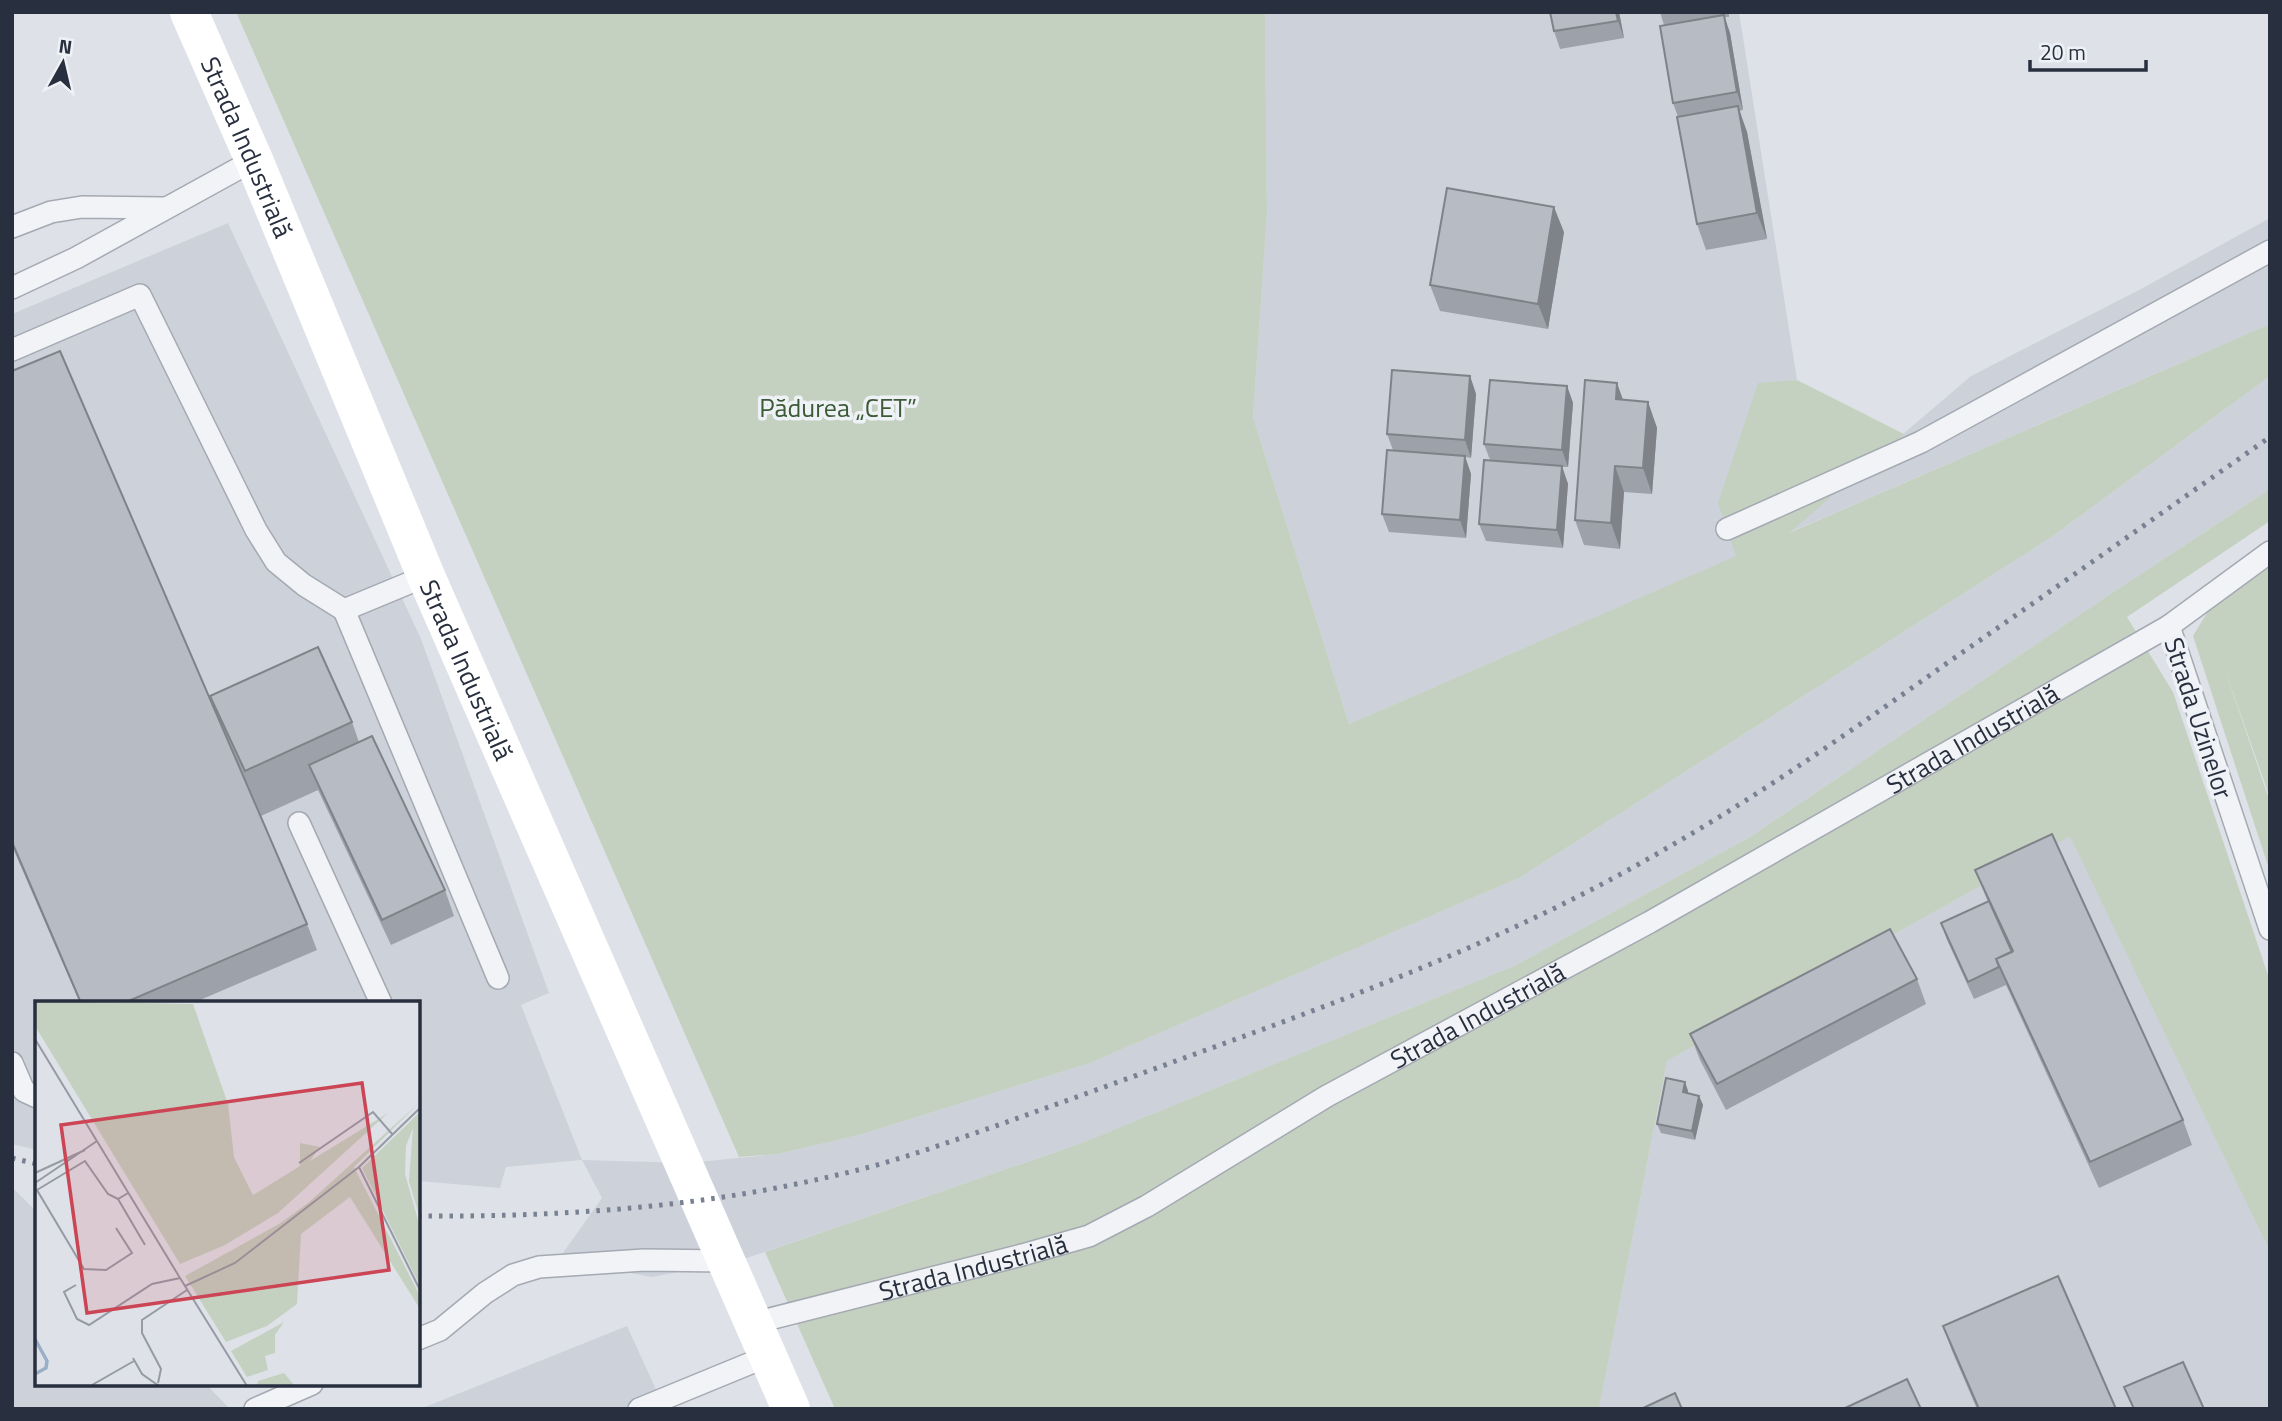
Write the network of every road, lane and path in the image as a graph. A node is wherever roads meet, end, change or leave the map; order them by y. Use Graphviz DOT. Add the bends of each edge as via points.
graph roads {
  1 [pos="189,12"];
  2 [pos="254,160"];
  3 [pos="167,208"];
  4 [pos="12,227"];
  5 [pos="2270,251"];
  6 [pos="12,288"];
  7 [pos="12,350"];
  8 [pos="1727,529"];
  9 [pos="2270,552"];
  10 [pos="426,576"];
  11 [pos="344,610"];
  12 [pos="2169,626"];
  13 [pos="299,823"];
  14 [pos="2270,929"];
  15 [pos="498,978"];
  16 [pos="380,1001"];
  17 [pos="12,1063"];
  18 [pos="35,1096"];
  19 [pos="727,1261"];
  20 [pos="420,1338"];
  21 [pos="761,1339"];
  22 [pos="307,1386"];
  23 [pos="255,1409"];
  24 [pos="639,1409"];
  25 [pos="791,1409"];
  1 -- 2 [label="street, Strada Industrială"];
  2 -- 3 [label="lane"];
  2 -- 10 [label="street, Strada Industrială"];
  3 -- 4 [label="lane" via="82,207 51,212"];
  3 -- 6 [label="lane"];
  5 -- 8 [label="lane" via="1921,442"];
  7 -- 11 [label="lane" via="140,295 276,562"];
  9 -- 12 [label="lane, Strada Uzinelor"];
  10 -- 11 [label="lane"];
  10 -- 19 [label="street, Strada Industrială"];
  11 -- 15 [label="lane"];
  12 -- 14 [label="lane, Strada Uzinelor"];
  12 -- 21 [label="lane, Strada Industrială" via="1650,922 1327,1096 1147,1206 1089,1236"];
  13 -- 16 [label="lane"];
  17 -- 18 [label="lane" via="24,1091"];
  19 -- 20 [label="lane" via="539,1266 513,1275 440,1330"];
  19 -- 21 [label="street, Strada Industrială"];
  21 -- 24 [label="lane"];
  21 -- 25 [label="street, Strada Industrială"];
  22 -- 23 [label="lane"];
}
